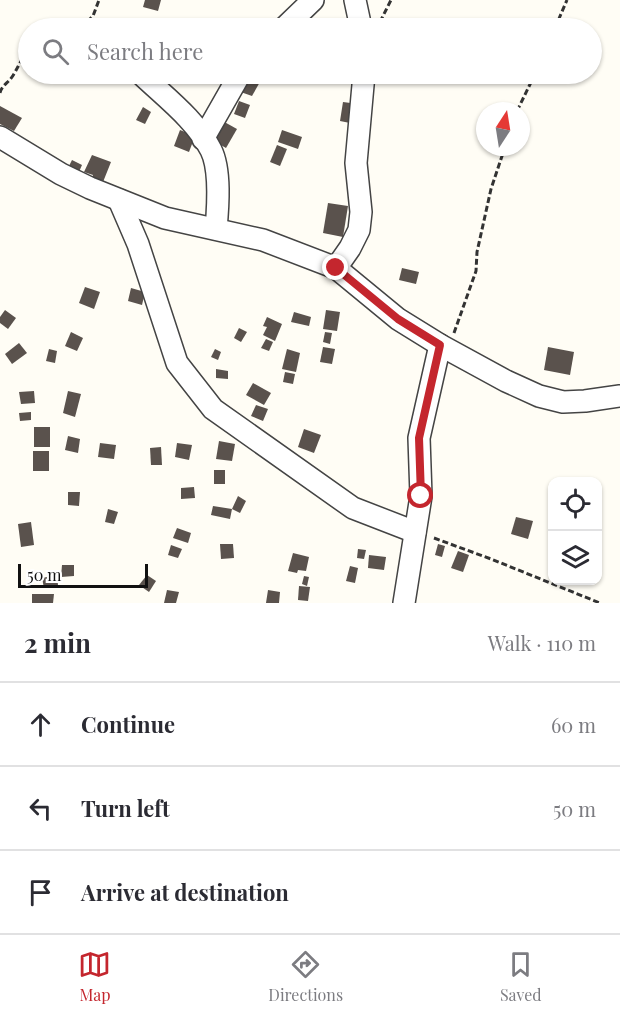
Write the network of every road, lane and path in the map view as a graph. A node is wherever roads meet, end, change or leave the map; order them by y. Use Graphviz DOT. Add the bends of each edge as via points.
graph roads {
  1 [pos="99,0"];
  2 [pos="313,0"];
  3 [pos="355,0"];
  4 [pos="391,0"];
  5 [pos="567,0"];
  6 [pos="91,18"];
  7 [pos="294,18"];
  8 [pos="359,18"];
  9 [pos="381,18"];
  10 [pos="559,18"];
  11 [pos="18,65"];
  12 [pos="151,84"];
  13 [pos="234,84"];
  14 [pos="363,84"];
  15 [pos="530,84"];
  16 [pos="0,93"];
  17 [pos="521,102"];
  18 [pos="0,137"];
  19 [pos="203,139"];
  20 [pos="502,156"];
  21 [pos="119,200"];
  22 [pos="216,229"];
  23 [pos="336,268"];
  24 [pos="444,348"];
  25 [pos="620,396"];
  26 [pos="415,532"];
  27 [pos="404,603"];
  28 [pos="600,603"];
  1 -- 6 [label="path"];
  2 -- 7 [label="street"];
  3 -- 8 [label="street"];
  4 -- 9 [label="path"];
  5 -- 10 [label="path"];
  11 -- 16 [label="path"];
  12 -- 19 [label="street" via="194,125"];
  13 -- 19 [label="street"];
  14 -- 23 [label="street" via="356,163 359,230"];
  15 -- 17 [label="path"];
  18 -- 21 [label="street" via="61,174"];
  19 -- 22 [label="street" via="212,151 219,191"];
  20 -- 24 [label="path" via="491,189 476,271"];
  21 -- 22 [label="street" via="165,218"];
  21 -- 26 [label="street" via="138,244 177,363 213,409 354,508"];
  22 -- 23 [label="street" via="263,240"];
  23 -- 24 [label="street" via="398,319"];
  24 -- 25 [label="street" via="539,396 563,402"];
  24 -- 26 [label="street" via="419,438 421,496"];
  26 -- 27 [label="street"];
  26 -- 28 [label="path"];
}
